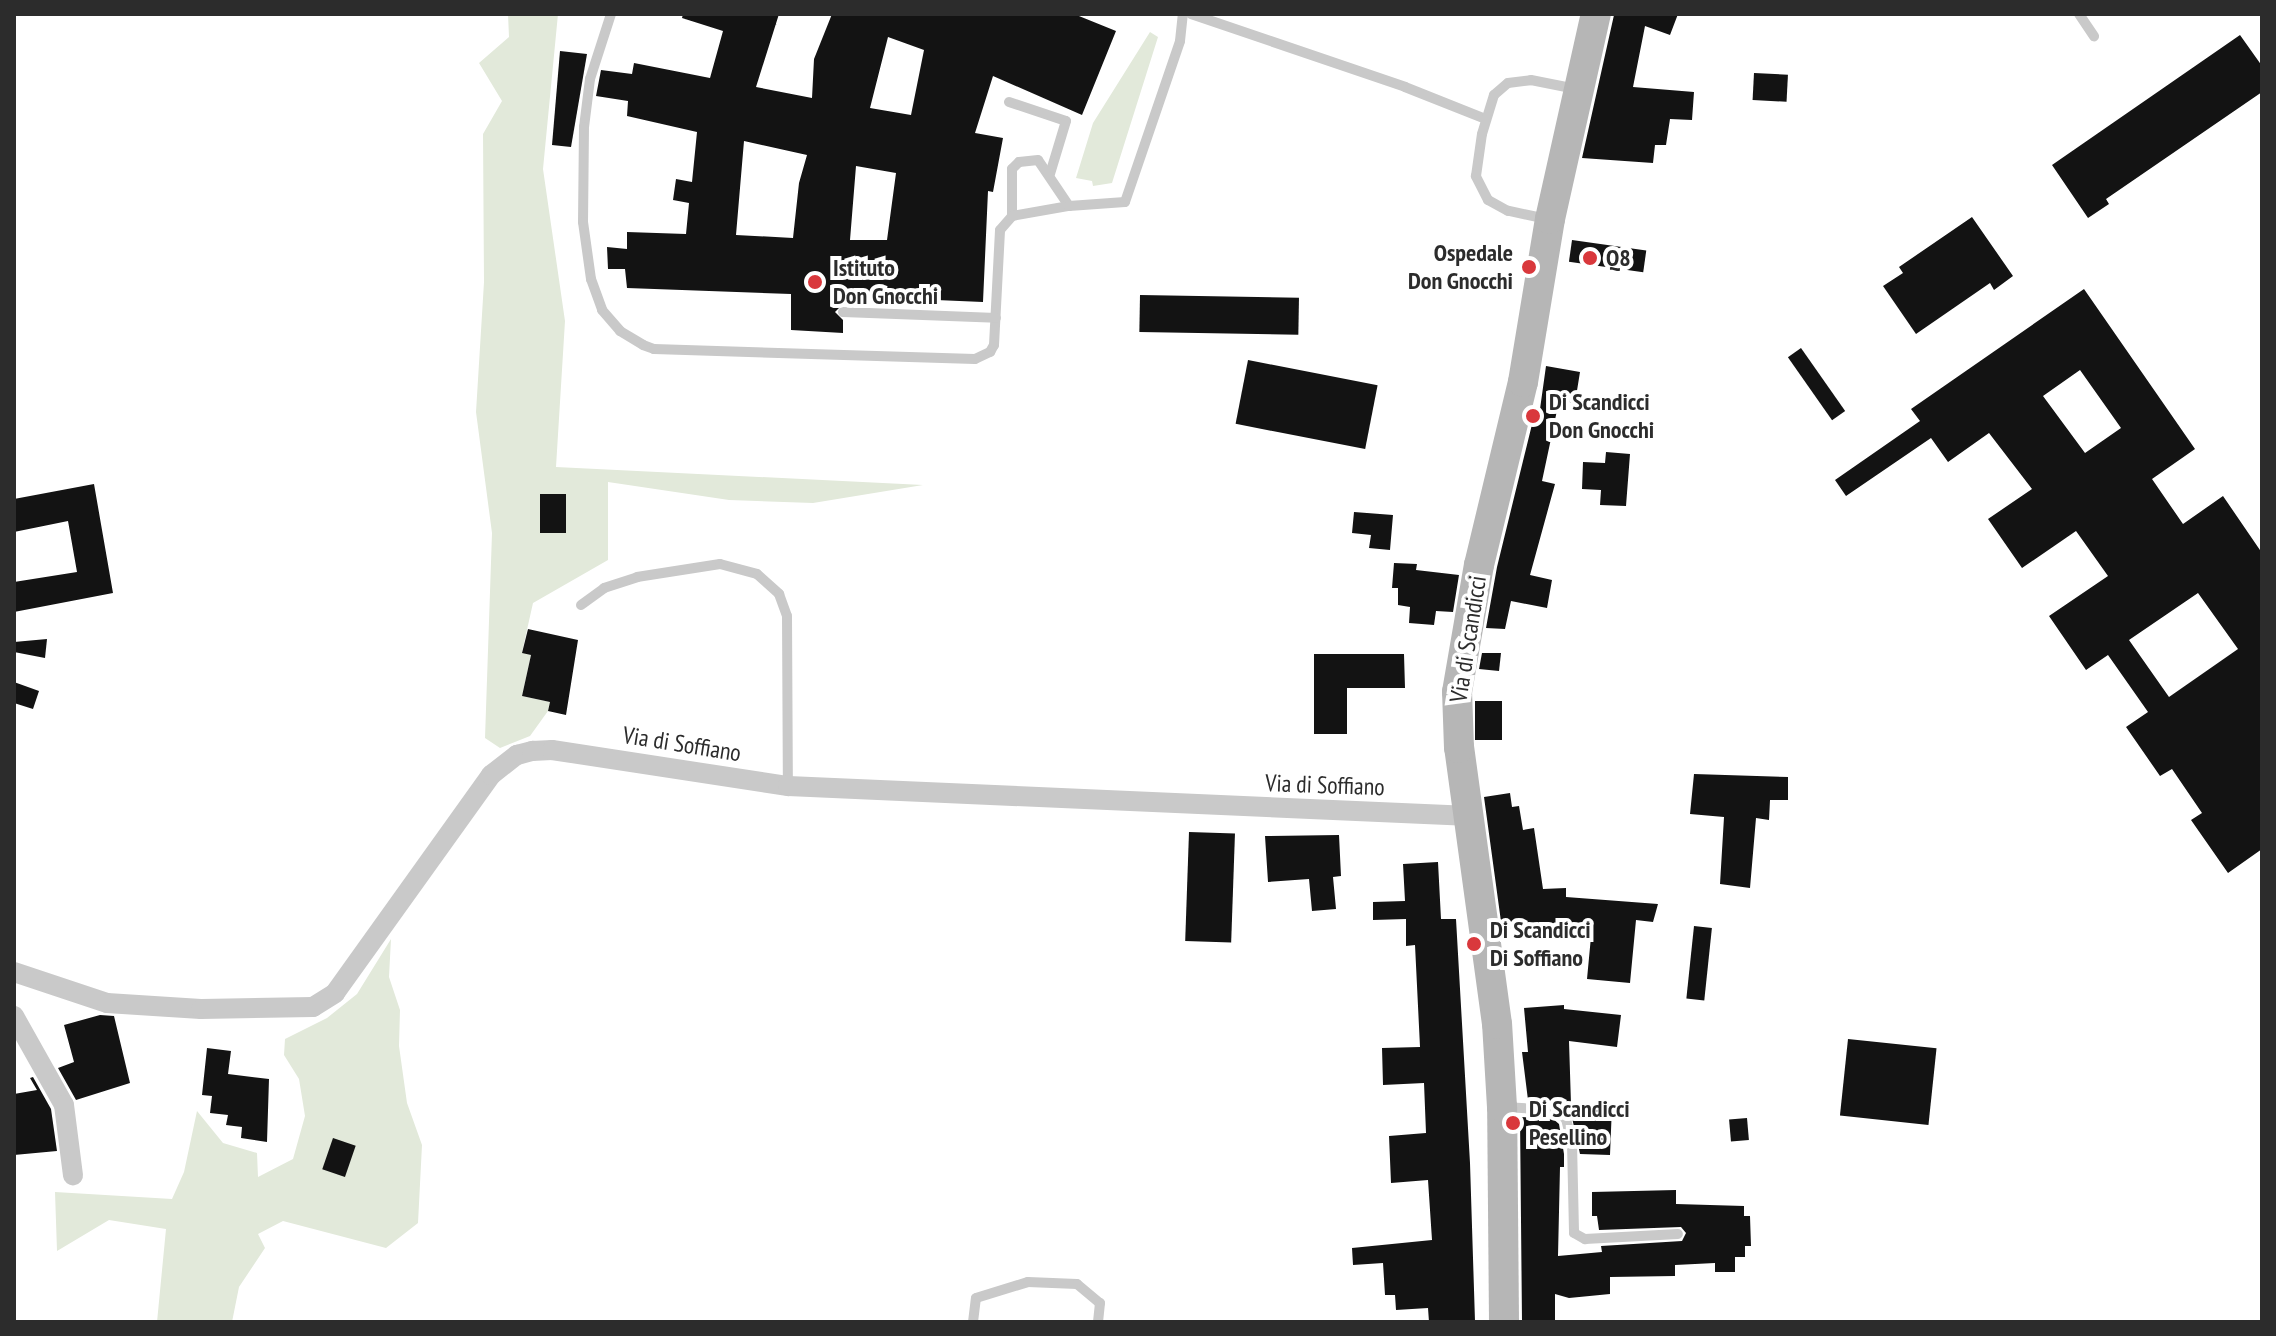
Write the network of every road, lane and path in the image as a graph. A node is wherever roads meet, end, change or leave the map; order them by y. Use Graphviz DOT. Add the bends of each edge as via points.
graph roads {
  1 [pos="611,14"];
  2 [pos="1183,14"];
  3 [pos="1191,14"];
  4 [pos="1596,14"];
  5 [pos="2079,14"];
  6 [pos="2094,36"];
  7 [pos="1578,90"];
  8 [pos="1009,102"];
  9 [pos="1486,119"];
  10 [pos="1050,174"];
  11 [pos="1069,206"];
  12 [pos="1012,216"];
  13 [pos="1550,219"];
  14 [pos="843,312"];
  15 [pos="996,318"];
  16 [pos="581,605"];
  17 [pos="788,786"];
  18 [pos="1470,816"];
  19 [pos="14,972"];
  20 [pos="14,1016"];
  21 [pos="1502,1107"];
  22 [pos="73,1175"];
  23 [pos="1678,1234"];
  24 [pos="973,1322"];
  25 [pos="1098,1322"];
  26 [pos="1504,1322"];
  1 -- 15 [label="lane" via="590,79 582,198 595,294 620,331 654,349 966,361 990,352"];
  2 -- 11 [label="lane" via="1180,41 1125,202"];
  3 -- 9 [label="lane"];
  4 -- 7 [label="street, Via di Scandicci"];
  5 -- 6 [label="lane"];
  7 -- 9 [label="lane" via="1513,81 1494,95"];
  7 -- 13 [label="street, Via di Scandicci"];
  8 -- 10 [label="lane" via="1066,121"];
  9 -- 13 [label="lane" via="1476,176 1482,191 1508,211"];
  10 -- 11 [label="lane"];
  10 -- 12 [label="lane" via="1038,160 1019,162 1012,169"];
  11 -- 12 [label="lane"];
  12 -- 15 [label="lane" via="1000,230"];
  13 -- 18 [label="street, Via di Scandicci" via="1523,382 1459,669 1456,715"];
  14 -- 15 [label="lane"];
  16 -- 17 [label="lane" via="604,588 637,577 720,564 757,574 779,594 787,616"];
  17 -- 18 [label="street, Via di Soffiano"];
  17 -- 19 [label="street, Via di Soffiano" via="552,750 517,755 491,775 335,993 313,1007 201,1009 107,1003"];
  18 -- 21 [label="street, Via di Scandicci" via="1497,1024"];
  20 -- 22 [label="street" via="64,1105"];
  21 -- 23 [label="lane" via="1555,1110 1566,1119 1572,1143 1574,1233 1585,1239"];
  21 -- 26 [label="street, Via di Scandicci"];
  24 -- 25 [label="lane" via="976,1298 1028,1282 1077,1284 1100,1303"];
}
